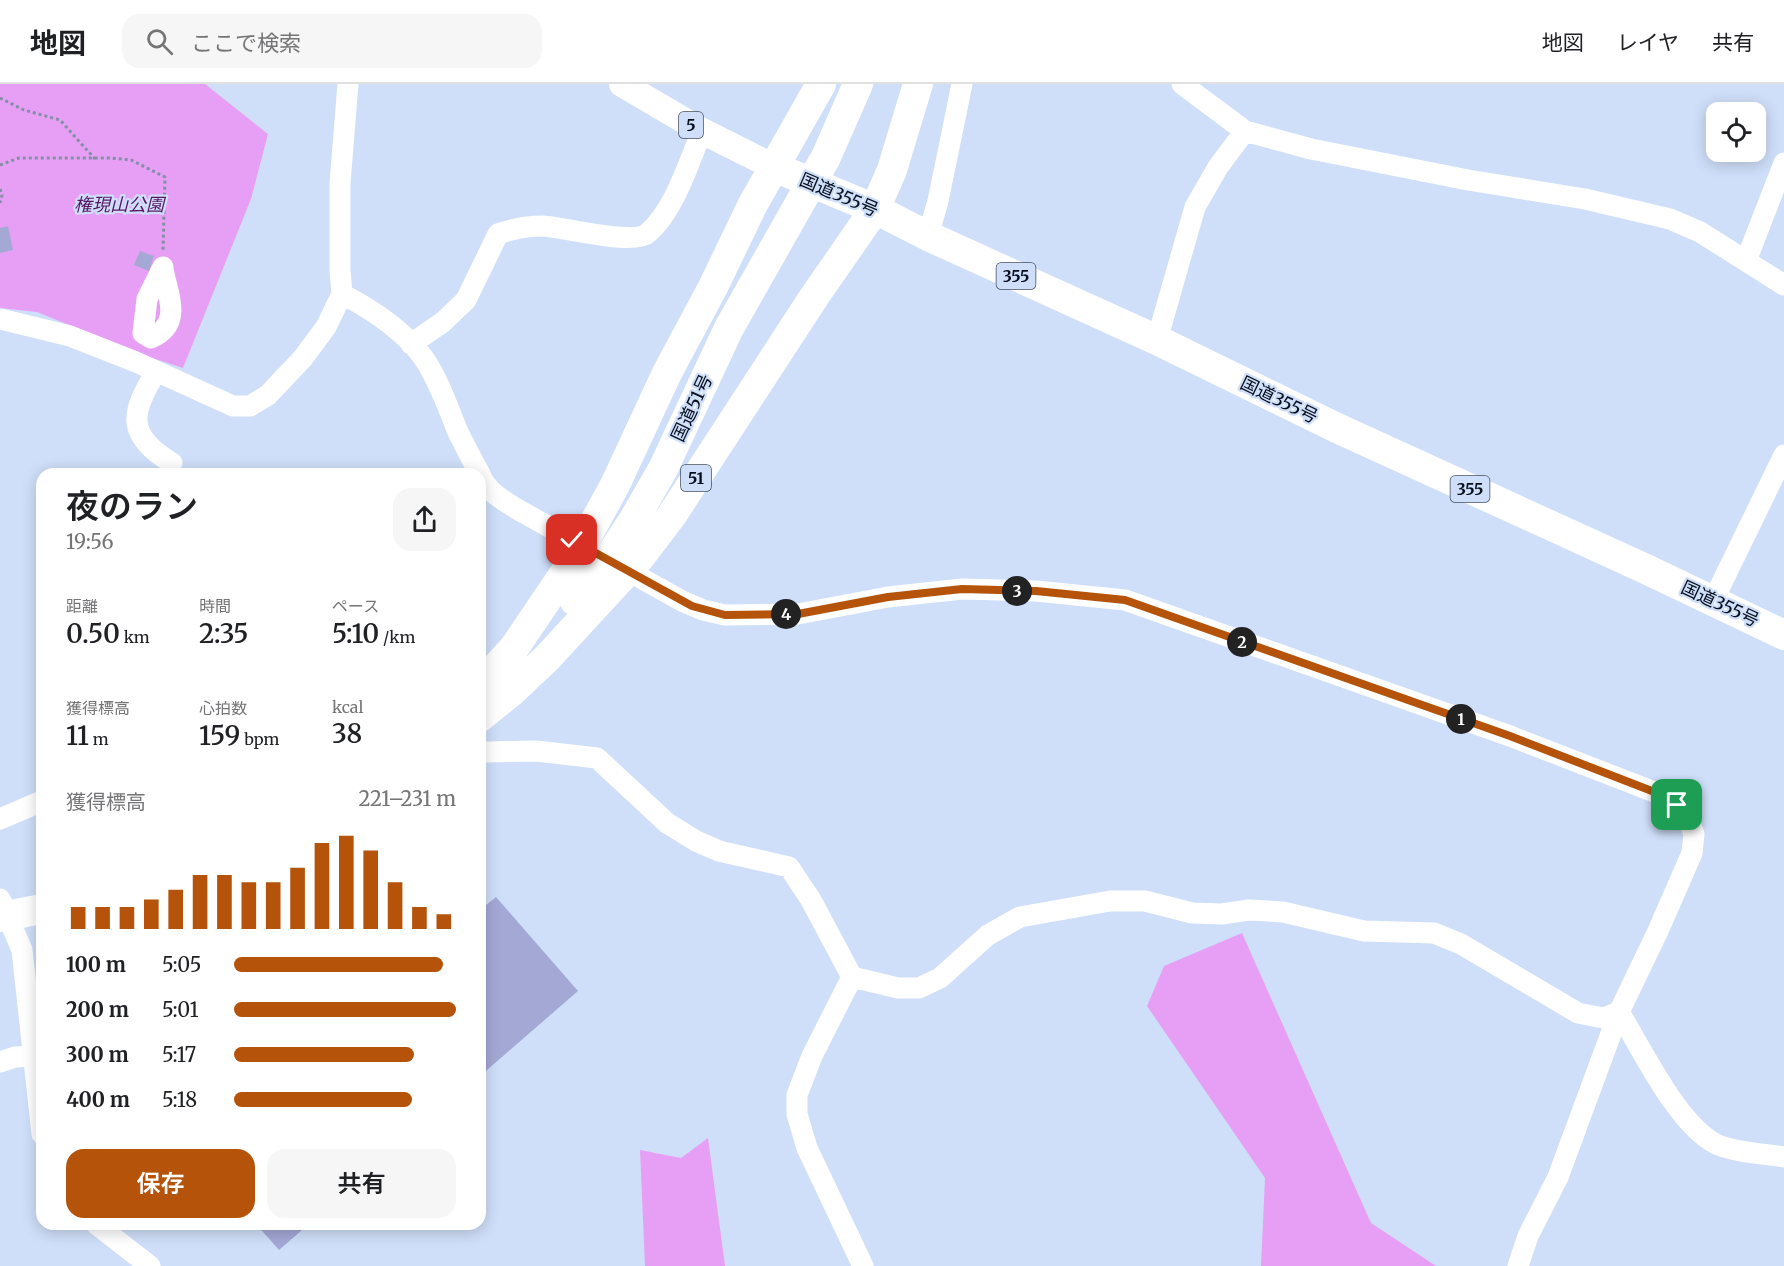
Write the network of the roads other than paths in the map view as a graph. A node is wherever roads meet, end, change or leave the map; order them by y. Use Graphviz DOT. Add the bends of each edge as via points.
graph roads {
  1 [pos="348,84"];
  2 [pos="622,84"];
  3 [pos="821,84"];
  4 [pos="858,84"];
  5 [pos="918,84"];
  6 [pos="962,84"];
  7 [pos="1182,84"];
  8 [pos="702,131"];
  9 [pos="1245,131"];
  10 [pos="1784,163"];
  11 [pos="774,167"];
  12 [pos="875,209"];
  13 [pos="928,236"];
  14 [pos="1746,261"];
  15 [pos="163,268"];
  16 [pos="1784,285"];
  17 [pos="342,294"];
  18 [pos="0,319"];
  19 [pos="1157,340"];
  20 [pos="411,344"];
  21 [pos="136,362"];
  22 [pos="156,372"];
  23 [pos="1784,455"];
  24 [pos="172,463"];
  25 [pos="477,468"];
  26 [pos="486,486"];
  27 [pos="1713,601"];
  28 [pos="1784,635"];
  29 [pos="486,678"];
  30 [pos="486,695"];
  31 [pos="486,712"];
  32 [pos="487,752"];
  33 [pos="36,804"];
  34 [pos="0,819"];
  35 [pos="36,909"];
  36 [pos="2,910"];
  37 [pos="852,977"];
  38 [pos="1619,1012"];
  39 [pos="32,1056"];
  40 [pos="0,1062"];
  41 [pos="36,1087"];
  42 [pos="1784,1157"];
  43 [pos="104,1230"];
  44 [pos="150,1266"];
  45 [pos="863,1266"];
  46 [pos="1518,1266"];
  1 -- 17 [label="street" via="340,183"];
  2 -- 8 [label="main road, 5"];
  3 -- 11 [label="highway"];
  4 -- 30 [label="highway, 国道51号 / 51" via="826,157 729,328 663,469 633,521 563,617"];
  5 -- 12 [label="highway, 51" via="892,170"];
  6 -- 13 [label="street"];
  7 -- 9 [label="street"];
  8 -- 11 [label="main road, 5"];
  8 -- 20 [label="street" via="671,203 646,235 630,239 543,226 498,234 466,300"];
  9 -- 14 [label="street" via="1311,149 1585,199 1670,219 1700,232"];
  9 -- 19 [label="street" via="1195,207"];
  10 -- 14 [label="street"];
  11 -- 12 [label="highway, 国道355号 / 355"];
  11 -- 29 [label="highway" via="576,558 514,648"];
  12 -- 13 [label="highway, 国道355号 / 355"];
  12 -- 31 [label="highway, 51" via="641,556 547,658"];
  13 -- 19 [label="highway, 国道355号 / 355"];
  14 -- 16 [label="street"];
  15 -- 21 [label="street" via="172,311 169,326 151,338"];
  17 -- 20 [label="street" via="371,309"];
  17 -- 22 [label="street" via="326,327 303,358 268,395 250,406 233,406"];
  18 -- 21 [label="street" via="70,336"];
  19 -- 27 [label="highway, 国道355号 / 355" via="1337,428"];
  20 -- 25 [label="street" via="434,376"];
  21 -- 22 [label="street"];
  22 -- 24 [label="street" via="141,396 136,423 151,447"];
  23 -- 27 [label="street"];
  26 -- 38 [label="street" via="517,509 703,610 725,615 798,614 888,597 962,589 1125,600 1510,736 1657,793 1686,813 1694,834 1692,853"];
  27 -- 28 [label="highway, 国道355号 / 355"];
  32 -- 37 [label="street" via="597,758 667,823 696,841 719,851 789,867"];
  33 -- 34 [label="street"];
  35 -- 36 [label="highway"];
  36 -- 39 [label="street" via="22,950"];
  37 -- 38 [label="street" via="898,988 919,988 940,978 988,935 1020,917 1110,901 1145,901 1192,913 1283,912 1364,931 1434,933 1461,944 1578,1013 1603,1018"];
  37 -- 45 [label="street" via="797,1095 807,1148"];
  38 -- 42 [label="street" via="1673,1100 1697,1130 1717,1145"];
  38 -- 46 [label="street" via="1558,1177 1528,1236"];
  39 -- 40 [label="street"];
  39 -- 41 [label="street"];
  43 -- 44 [label="street"];
}
